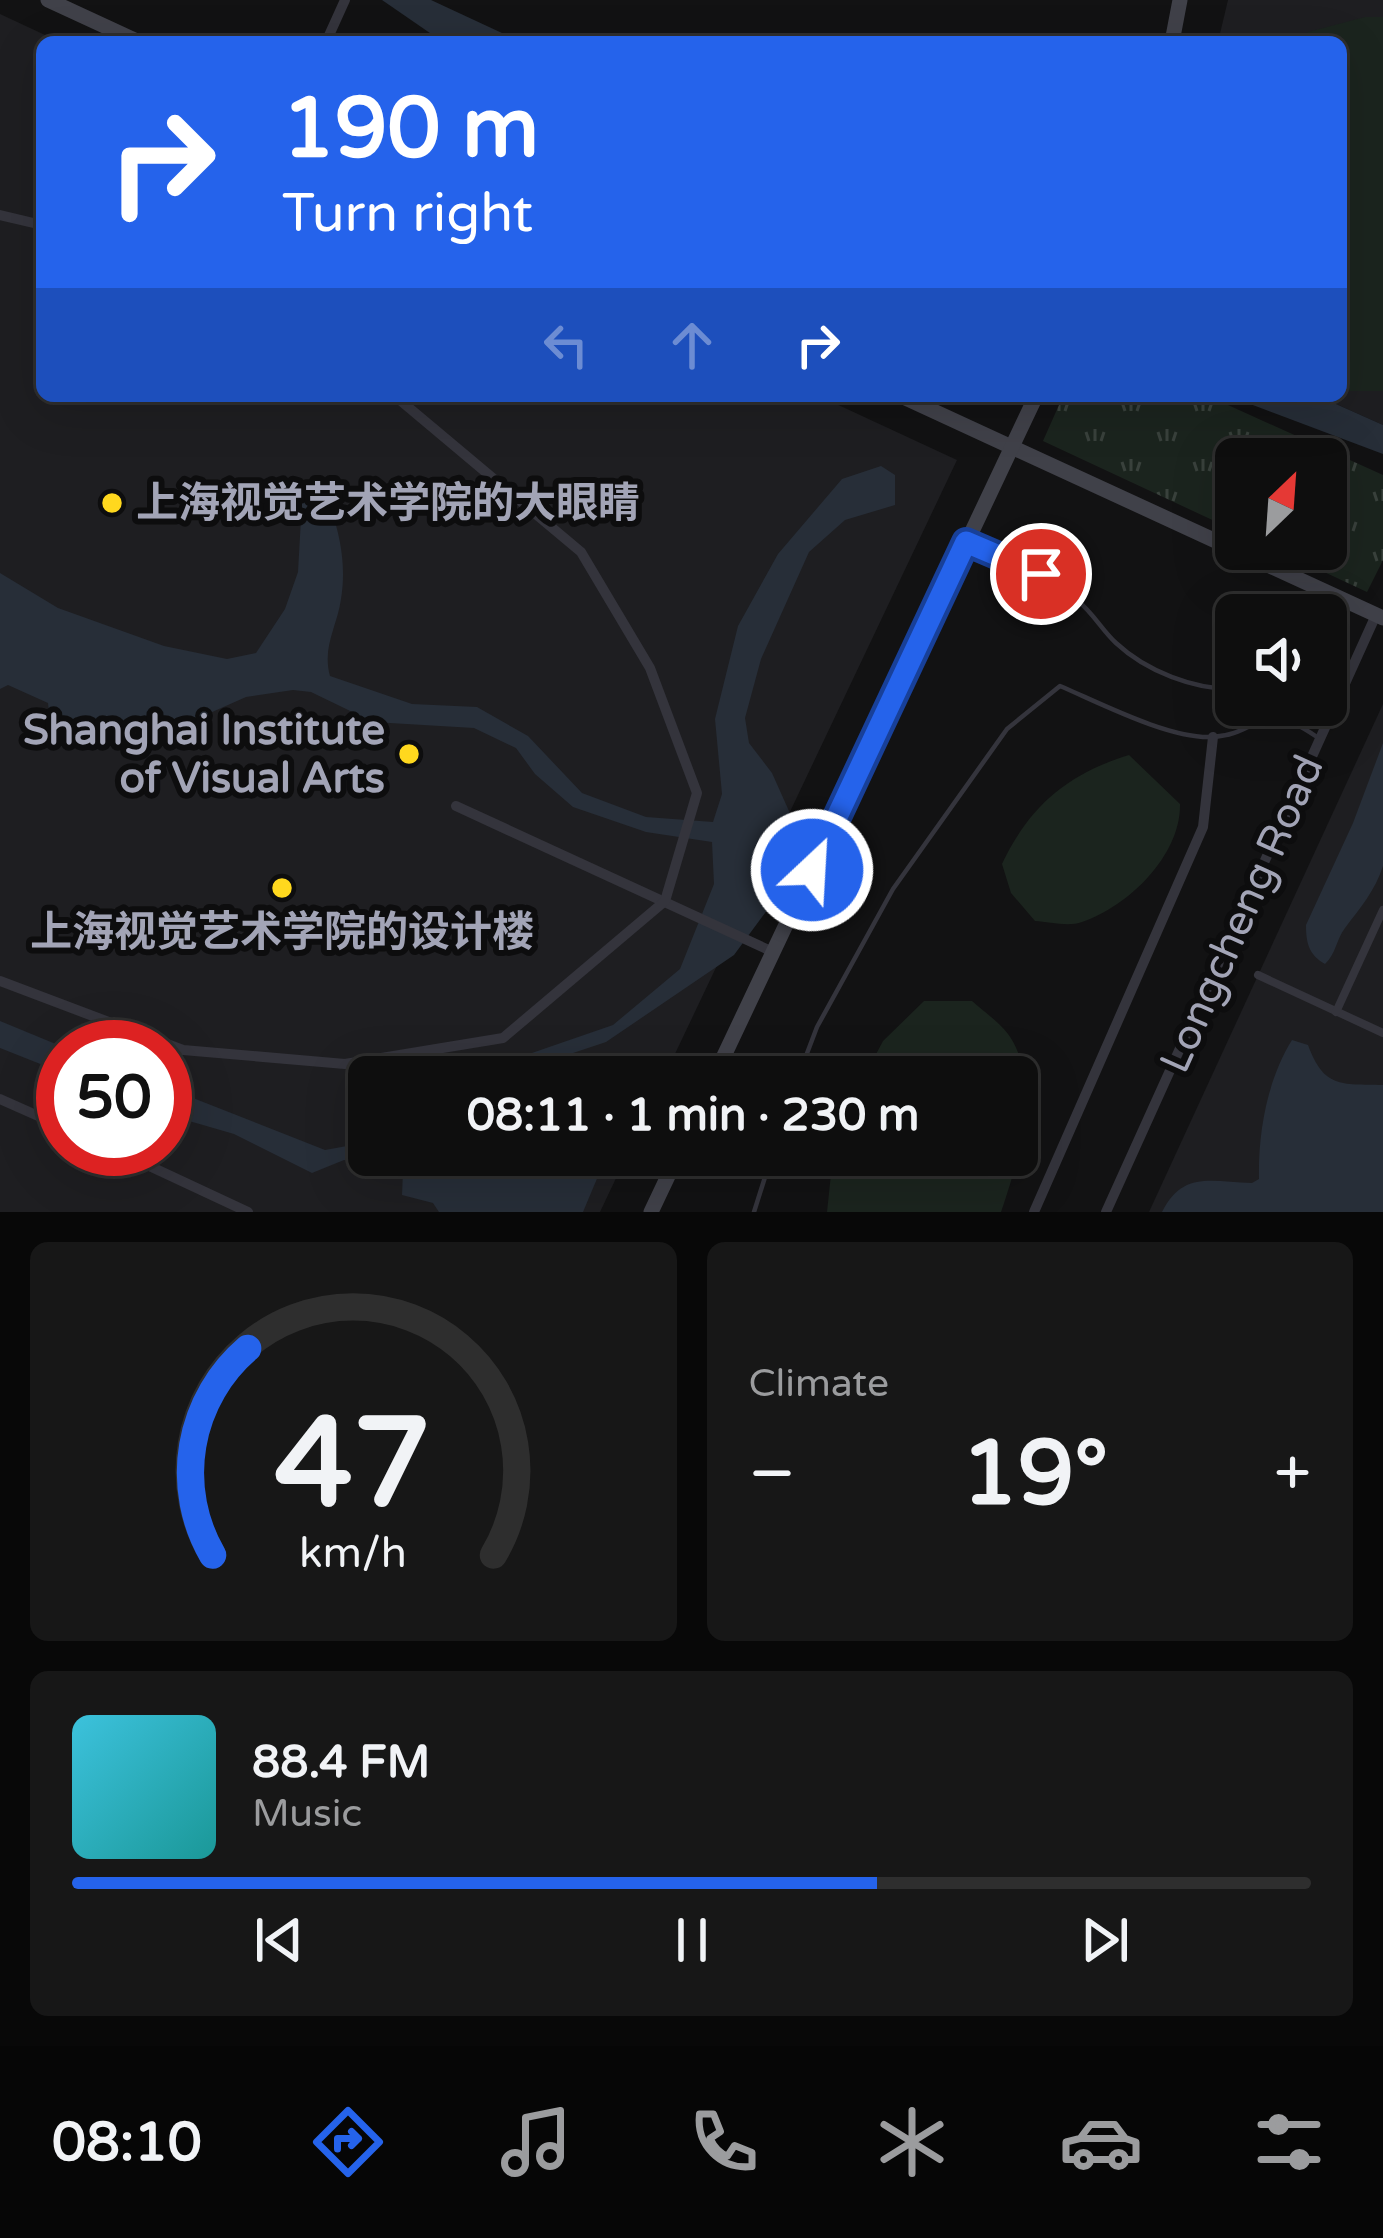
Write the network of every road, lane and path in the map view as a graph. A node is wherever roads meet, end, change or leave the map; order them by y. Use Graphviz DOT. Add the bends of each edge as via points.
graph roads {
  1 [pos="48,0"];
  2 [pos="345,0"];
  3 [pos="1180,0"];
  4 [pos="126,36"];
  5 [pos="329,36"];
  6 [pos="1173,36"];
  7 [pos="0,215"];
  8 [pos="36,224"];
  9 [pos="402,402"];
  10 [pos="914,402"];
  11 [pos="1033,402"];
  12 [pos="1011,446"];
  13 [pos="966,542"];
  14 [pos="1381,610"];
  15 [pos="1347,675"];
  16 [pos="1215,684"];
  17 [pos="1325,726"];
  18 [pos="1213,737"];
  19 [pos="1321,740"];
  20 [pos="455,806"];
  21 [pos="665,902"];
  22 [pos="1383,910"];
  23 [pos="773,952"];
  24 [pos="1258,975"];
  25 [pos="0,981"];
  26 [pos="1336,1012"];
  27 [pos="1383,1034"];
  28 [pos="724,1056"];
  29 [pos="806,1056"];
  30 [pos="0,1099"];
  31 [pos="36,1114"];
  32 [pos="171,1176"];
  33 [pos="667,1176"];
  34 [pos="765,1176"];
  35 [pos="248,1212"];
  36 [pos="651,1212"];
  37 [pos="754,1212"];
  38 [pos="1034,1212"];
  39 [pos="1106,1212"];
  1 -- 4 [label="main road"];
  2 -- 5 [label="street"];
  3 -- 6 [label="main road"];
  7 -- 8 [label="street"];
  9 -- 21 [label="street" via="581,552 650,668 698,793"];
  10 -- 12 [label="main road"];
  11 -- 12 [label="main road"];
  12 -- 13 [label="main road"];
  12 -- 14 [label="main road"];
  13 -- 16 [label="lane" via="1041,574 1143,664"];
  13 -- 23 [label="main road"];
  14 -- 15 [label="street, Longcheng Road"];
  17 -- 19 [label="street, Longcheng Road"];
  18 -- 19 [label="lane" via="1270,717 1296,722"];
  18 -- 29 [label="lane" via="1136,719 1060,686 1007,729 892,889"];
  18 -- 38 [label="street" via="1203,827"];
  19 -- 39 [label="street, Longcheng Road"];
  20 -- 21 [label="street"];
  21 -- 23 [label="street"];
  21 -- 25 [label="street" via="503,1038 345,1064 183,1050"];
  22 -- 26 [label="street"];
  23 -- 28 [label="main road"];
  24 -- 26 [label="street"];
  26 -- 27 [label="street"];
  30 -- 31 [label="street"];
  32 -- 35 [label="street"];
  33 -- 36 [label="main road"];
  34 -- 37 [label="lane"];
}
